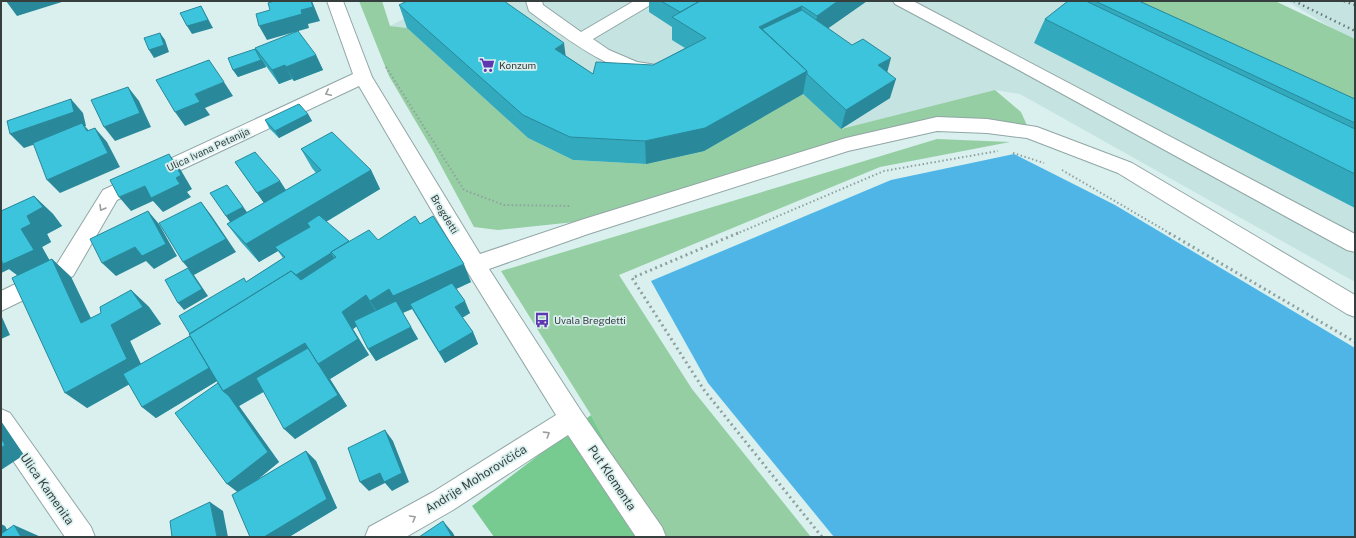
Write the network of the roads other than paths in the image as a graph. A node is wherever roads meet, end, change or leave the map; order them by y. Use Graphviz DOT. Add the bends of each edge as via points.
graph roads {
  1 [pos="336,1"];
  2 [pos="534,1"];
  3 [pos="646,1"];
  4 [pos="901,1"];
  5 [pos="581,39"];
  6 [pos="671,69"];
  7 [pos="363,77"];
  8 [pos="1355,244"];
  9 [pos="475,264"];
  10 [pos="1,302"];
  11 [pos="1355,307"];
  12 [pos="572,419"];
  13 [pos="1,421"];
  14 [pos="80,537"];
  15 [pos="379,537"];
  16 [pos="652,537"];
  1 -- 7 [label="street, Bregdetti"];
  2 -- 5 [label="street" via="535,7"];
  3 -- 5 [label="street"];
  4 -- 8 [label="street"];
  5 -- 6 [label="street" via="603,54 634,66 658,70"];
  7 -- 9 [label="street, Bregdetti"];
  7 -- 10 [label="street, Ulica Ivana Petanija, one-way" via="110,195 65,270"];
  9 -- 11 [label="street" via="846,145 937,124 987,126 1030,132 1125,168"];
  9 -- 12 [label="street, Bregdetti"];
  15 -- 12 [label="street, Andrije Mohorovičića, one-way" via="443,501"];
  12 -- 16 [label="street, Put Klementa"];
  13 -- 14 [label="street, Ulica Kamenita"];
}
